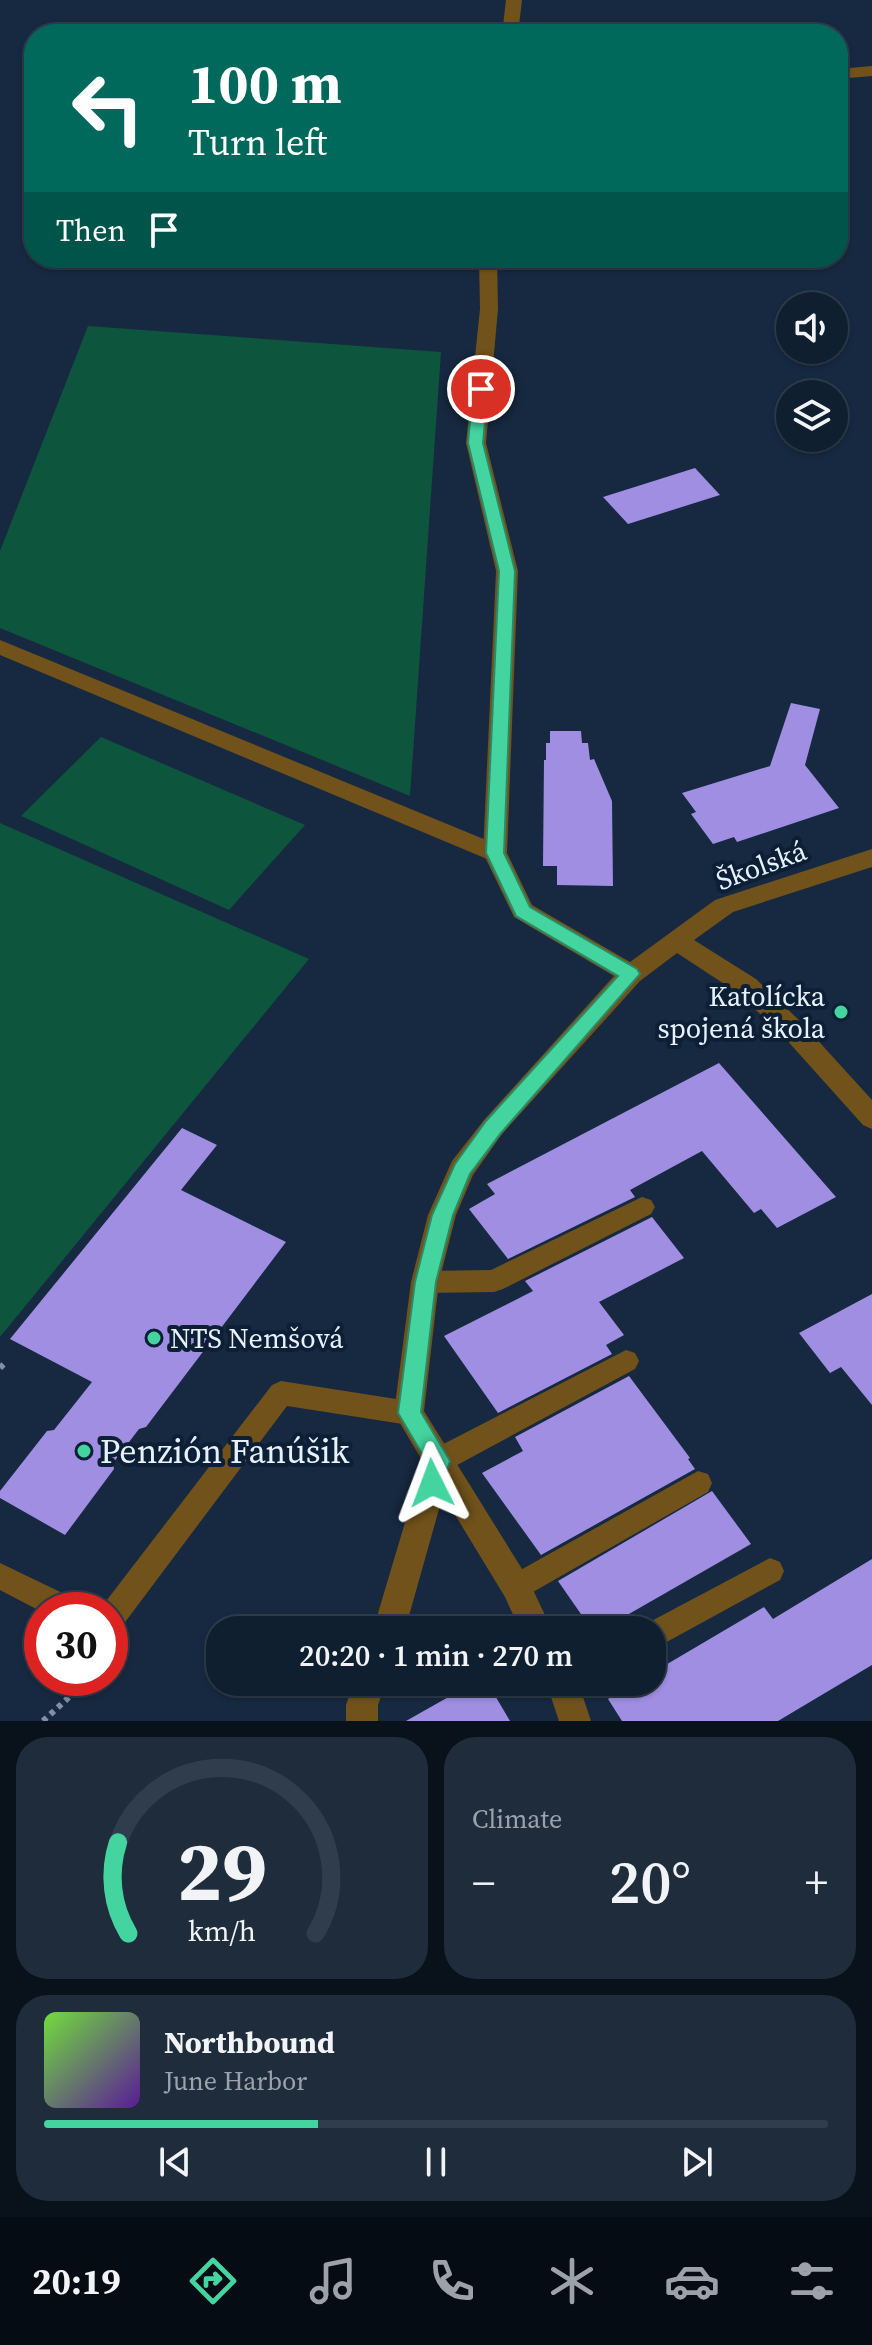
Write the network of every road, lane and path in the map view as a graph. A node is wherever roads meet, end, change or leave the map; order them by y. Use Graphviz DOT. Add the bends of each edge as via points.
graph roads {
  1 [pos="514,0"];
  2 [pos="511,24"];
  3 [pos="872,71"];
  4 [pos="848,73"];
  5 [pos="488,268"];
  6 [pos="0,647"];
  7 [pos="495,853"];
  8 [pos="872,858"];
  9 [pos="676,940"];
  10 [pos="631,974"];
  11 [pos="872,1118"];
  12 [pos="642,1207"];
  13 [pos="425,1282"];
  14 [pos="626,1361"];
  15 [pos="409,1413"];
  16 [pos="438,1461"];
  17 [pos="698,1483"];
  18 [pos="770,1571"];
  19 [pos="0,1576"];
  20 [pos="516,1587"];
  21 [pos="32,1592"];
  22 [pos="128,1595"];
  23 [pos="393,1616"];
  24 [pos="529,1616"];
  25 [pos="666,1628"];
  26 [pos="70,1696"];
  27 [pos="365,1696"];
  28 [pos="568,1696"];
  29 [pos="43,1721"];
  30 [pos="362,1721"];
  31 [pos="575,1721"];
  1 -- 2 [label="street"];
  3 -- 4 [label="street"];
  5 -- 7 [label="street" via="476,443 507,571"];
  6 -- 7 [label="lane"];
  7 -- 10 [label="street" via="523,911"];
  8 -- 9 [label="street, Školská" via="724,906"];
  9 -- 10 [label="street, Školská"];
  9 -- 11 [label="street" via="747,986"];
  10 -- 13 [label="street, Školská" via="493,1127 462,1169 442,1215"];
  12 -- 13 [label="lane" via="494,1281"];
  13 -- 15 [label="street, Školská"];
  14 -- 16 [label="lane"];
  15 -- 16 [label="street"];
  15 -- 22 [label="lane" via="281,1393"];
  16 -- 20 [label="street"];
  16 -- 23 [label="street"];
  17 -- 20 [label="lane"];
  18 -- 25 [label="lane"];
  19 -- 21 [label="lane"];
  20 -- 24 [label="street"];
  26 -- 29 [label="path"];
  27 -- 30 [label="street"];
  28 -- 31 [label="street"];
}
